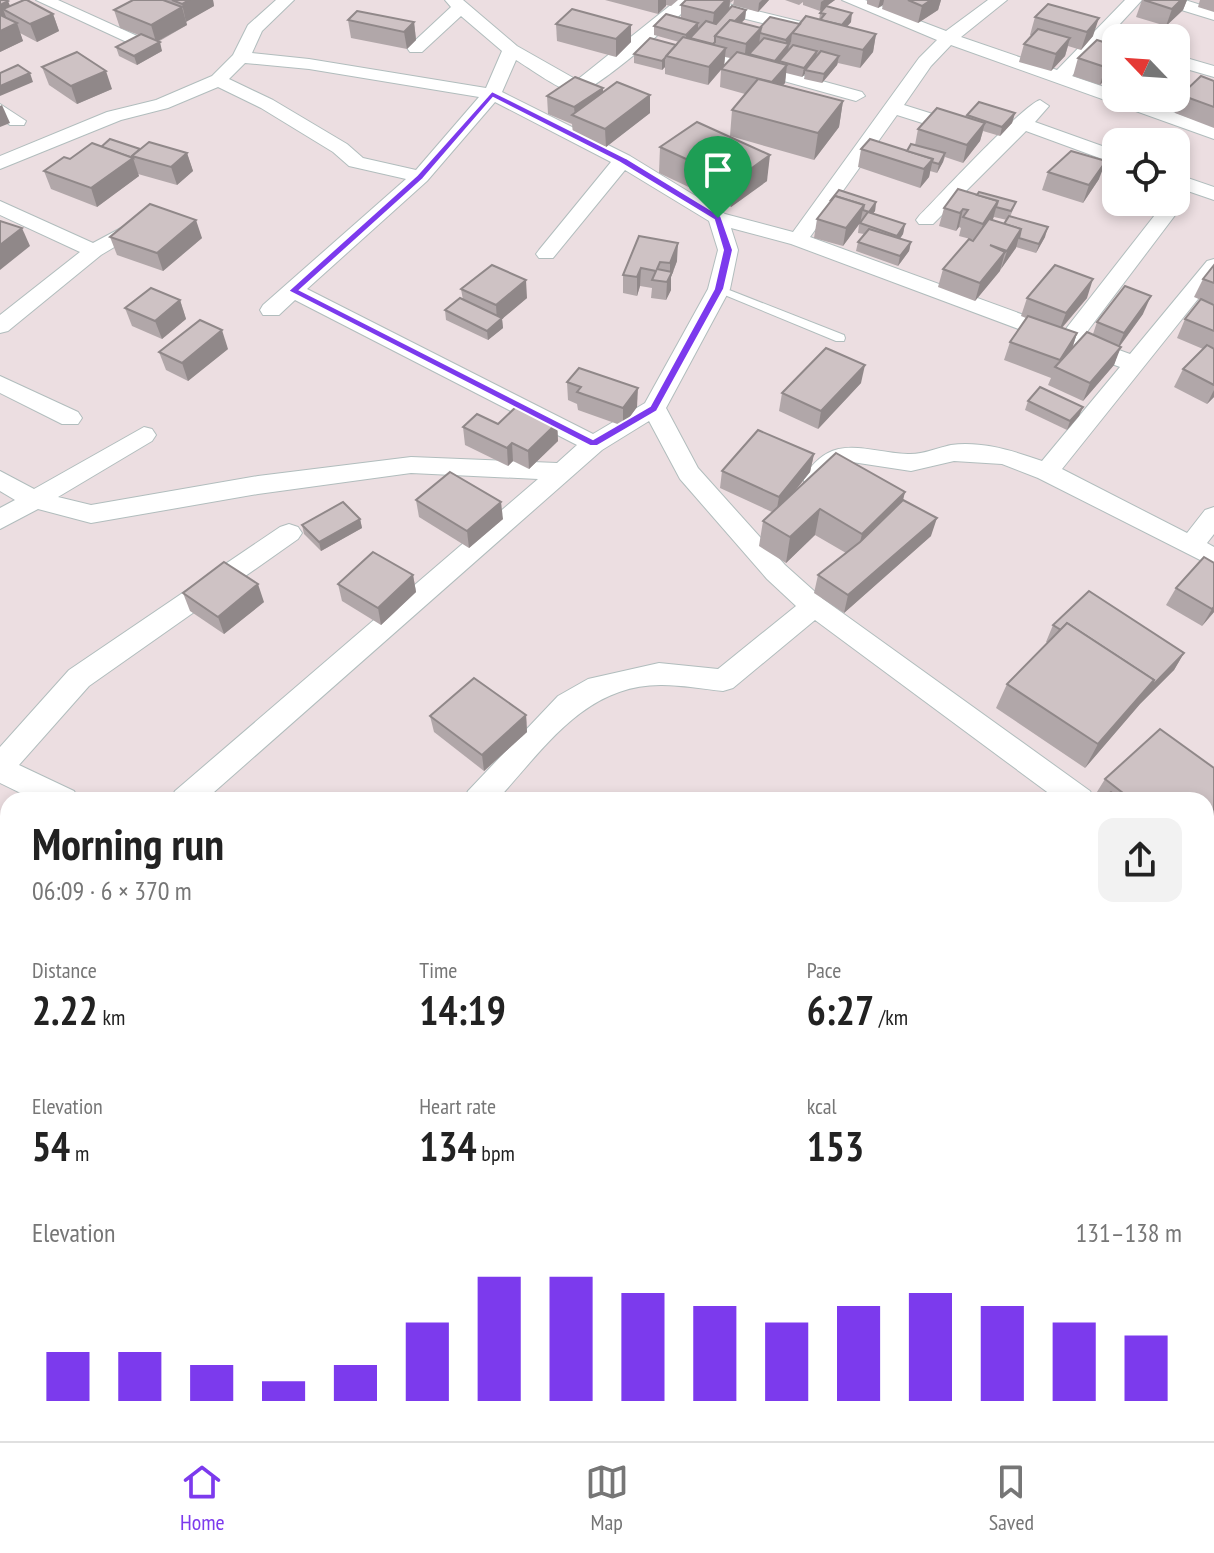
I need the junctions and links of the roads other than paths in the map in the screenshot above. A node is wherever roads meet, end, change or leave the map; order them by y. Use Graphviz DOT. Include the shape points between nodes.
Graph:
graph roads {
  1 [pos="286,0"];
  2 [pos="690,0"];
  3 [pos="850,0"];
  4 [pos="999,0"];
  5 [pos="1134,0"];
  6 [pos="1168,0"];
  7 [pos="55,2"];
  8 [pos="457,4"];
  9 [pos="1214,15"];
  10 [pos="1118,24"];
  11 [pos="815,31"];
  12 [pos="641,36"];
  13 [pos="948,38"];
  14 [pos="137,40"];
  15 [pos="1102,43"];
  16 [pos="416,48"];
  17 [pos="511,50"];
  18 [pos="241,57"];
  19 [pos="1190,64"];
  20 [pos="1214,72"];
  21 [pos="1061,77"];
  22 [pos="218,80"];
  23 [pos="1102,92"];
  24 [pos="492,94"];
  25 [pos="856,96"];
  26 [pos="1040,106"];
  27 [pos="892,107"];
  28 [pos="0,110"];
  29 [pos="1156,112"];
  30 [pos="17,121"];
  31 [pos="1021,123"];
  32 [pos="1214,133"];
  33 [pos="1002,142"];
  34 [pos="1102,153"];
  35 [pos="623,160"];
  36 [pos="0,163"];
  37 [pos="420,177"];
  38 [pos="1190,193"];
  39 [pos="1214,194"];
  40 [pos="0,207"];
  41 [pos="165,212"];
  42 [pos="1161,216"];
  43 [pos="718,218"];
  44 [pos="926,220"];
  45 [pos="798,240"];
  46 [pos="94,251"];
  47 [pos="546,254"];
  48 [pos="1214,265"];
  49 [pos="719,289"];
  50 [pos="293,291"];
  51 [pos="271,310"];
  52 [pos="0,326"];
  53 [pos="840,338"];
  54 [pos="1069,340"];
  55 [pos="1135,364"];
  56 [pos="0,384"];
  57 [pos="654,408"];
  58 [pos="70,418"];
  59 [pos="144,435"];
  60 [pos="594,444"];
  61 [pos="564,472"];
  62 [pos="1047,472"];
  63 [pos="0,480"];
  64 [pos="32,499"];
  65 [pos="797,500"];
  66 [pos="1214,516"];
  67 [pos="0,520"];
  68 [pos="289,533"];
  69 [pos="1202,552"];
  70 [pos="814,606"];
  71 [pos="1035,766"];
  72 [pos="0,768"];
  73 [pos="48,792"];
  74 [pos="194,792"];
  75 [pos="486,792"];
  76 [pos="1037,792"];
  77 [pos="1069,792"];
  1 -- 18 [label="street" via="254,29"];
  2 -- 11 [label="street"];
  2 -- 12 [label="street"];
  3 -- 13 [label="street"];
  4 -- 13 [label="street"];
  5 -- 10 [label="street"];
  6 -- 9 [label="street"];
  7 -- 14 [label="street"];
  8 -- 16 [label="street"];
  8 -- 17 [label="street"];
  12 -- 17 [label="street" via="611,67 577,88"];
  12 -- 25 [label="street"];
  13 -- 21 [label="street"];
  13 -- 27 [label="street"];
  15 -- 21 [label="street"];
  17 -- 24 [label="street"];
  18 -- 22 [label="street"];
  18 -- 24 [label="street"];
  19 -- 20 [label="street"];
  21 -- 23 [label="street"];
  22 -- 36 [label="street"];
  22 -- 37 [label="street" via="267,104 356,162"];
  24 -- 35 [label="street"];
  24 -- 37 [label="street"];
  26 -- 31 [label="street"];
  27 -- 33 [label="street"];
  27 -- 45 [label="street"];
  28 -- 30 [label="street"];
  29 -- 32 [label="street"];
  31 -- 33 [label="street"];
  31 -- 34 [label="street"];
  33 -- 44 [label="street"];
  35 -- 43 [label="street"];
  35 -- 47 [label="street"];
  37 -- 50 [label="street"];
  38 -- 39 [label="street"];
  40 -- 46 [label="street"];
  41 -- 46 [label="street"];
  42 -- 54 [label="street"];
  43 -- 45 [label="street"];
  43 -- 49 [label="street" via="728,250"];
  45 -- 54 [label="street"];
  46 -- 52 [label="street"];
  48 -- 55 [label="street"];
  49 -- 53 [label="lane"];
  49 -- 57 [label="street"];
  50 -- 51 [label="street"];
  50 -- 60 [label="street"];
  54 -- 55 [label="street"];
  55 -- 62 [label="street"];
  56 -- 58 [label="street"];
  57 -- 60 [label="street"];
  57 -- 70 [label="street" via="689,473 758,532 776,572"];
  59 -- 64 [label="street"];
  60 -- 61 [label="street"];
  61 -- 64 [label="street" via="411,465 91,514"];
  61 -- 74 [label="street"];
  62 -- 65 [label="street" via="1004,456 954,453 911,463 852,454 833,459"];
  62 -- 69 [label="street"];
  63 -- 64 [label="street"];
  64 -- 67 [label="street"];
  66 -- 69 [label="street"];
  68 -- 72 [label="street" via="79,678"];
  70 -- 71 [label="street"];
  70 -- 75 [label="street" via="723,680 659,674 598,687 568,704"];
  71 -- 76 [label="street"];
  71 -- 77 [label="street"];
  72 -- 73 [label="street"];
}
